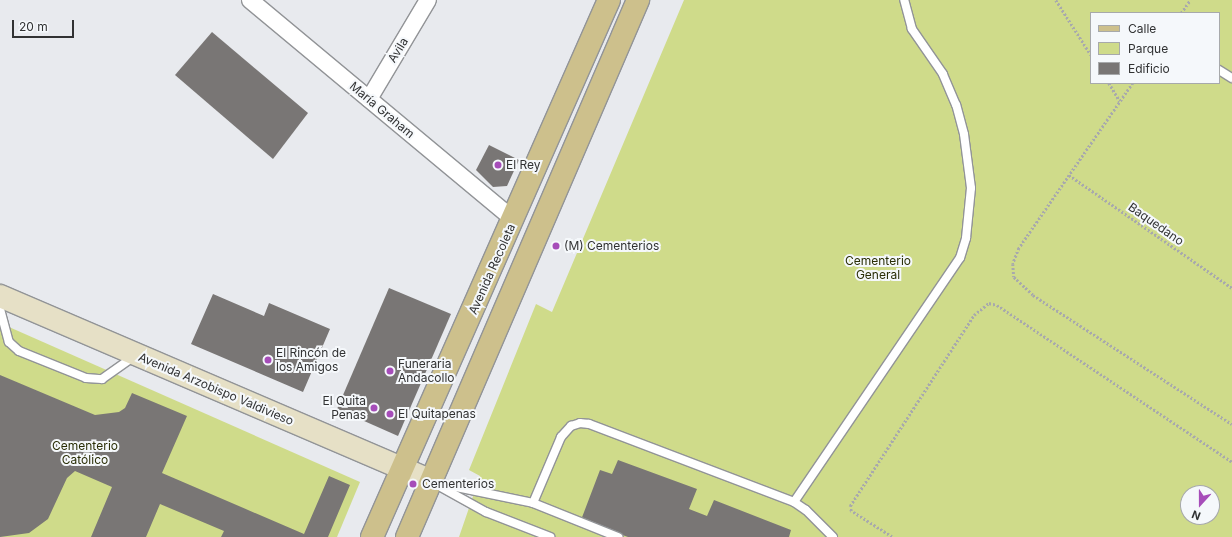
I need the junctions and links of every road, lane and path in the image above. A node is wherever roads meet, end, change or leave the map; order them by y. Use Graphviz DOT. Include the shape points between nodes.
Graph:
graph roads {
  1 [pos="250,0"];
  2 [pos="428,0"];
  3 [pos="609,0"];
  4 [pos="638,0"];
  5 [pos="904,0"];
  6 [pos="1056,0"];
  7 [pos="1190,0"];
  8 [pos="1182,12"];
  9 [pos="1090,53"];
  10 [pos="1220,71"];
  11 [pos="1232,78"];
  12 [pos="1110,84"];
  13 [pos="1132,84"];
  14 [pos="369,99"];
  15 [pos="1120,101"];
  16 [pos="1069,175"];
  17 [pos="514,220"];
  18 [pos="1232,288"];
  19 [pos="0,296"];
  20 [pos="0,309"];
  21 [pos="137,355"];
  22 [pos="1232,424"];
  23 [pos="1232,462"];
  24 [pos="402,468"];
  25 [pos="431,482"];
  26 [pos="794,502"];
  27 [pos="533,503"];
  28 [pos="372,537"];
  29 [pos="407,537"];
  30 [pos="550,537"];
  31 [pos="618,537"];
  32 [pos="833,537"];
  33 [pos="892,537"];
  1 -- 14 [label="street, María Graham"];
  2 -- 14 [label="street, Avila"];
  3 -- 17 [label="main road, Avenida Recoleta"];
  4 -- 25 [label="main road"];
  5 -- 26 [label="lane" via="912,29 943,74 956,105 964,134 971,188 966,238 960,258"];
  6 -- 9 [label="path"];
  7 -- 8 [label="path"];
  10 -- 11 [label="lane"];
  12 -- 15 [label="path"];
  13 -- 15 [label="path"];
  14 -- 17 [label="street, María Graham"];
  15 -- 16 [label="path"];
  16 -- 18 [label="path, Baquedano"];
  16 -- 22 [label="path" via="1015,257 1012,271 1017,282"];
  17 -- 24 [label="main road, Avenida Recoleta"];
  19 -- 21 [label="main road, Avenida Arzobispo Valdivieso"];
  20 -- 21 [label="lane" via="9,342 19,351 86,378 102,379"];
  21 -- 24 [label="main road, Avenida Arzobispo Valdivieso"];
  23 -- 33 [label="path" via="997,305 989,303 974,315 850,506 851,511"];
  24 -- 25 [label="main road, Avenida Arzobispo Valdivieso"];
  24 -- 28 [label="main road, Avenida Recoleta"];
  25 -- 27 [label="lane"];
  25 -- 29 [label="main road"];
  25 -- 30 [label="lane" via="486,512"];
  26 -- 27 [label="lane" via="589,424 580,423 571,426 561,437"];
  26 -- 32 [label="lane" via="806,510"];
  27 -- 31 [label="lane"];
}
